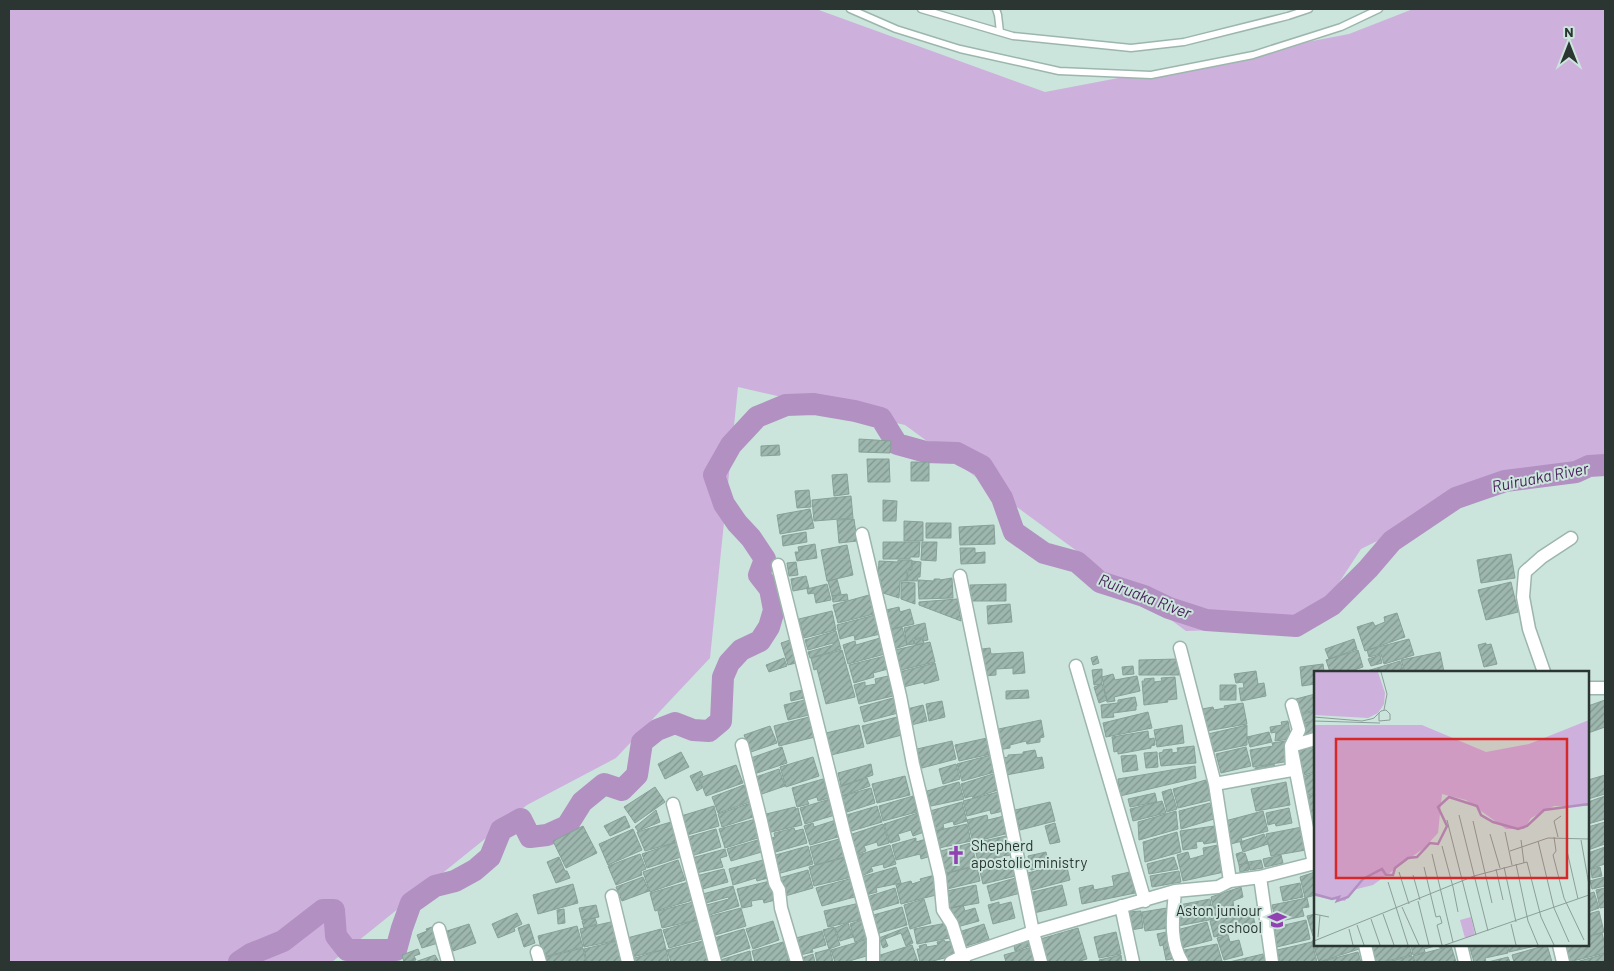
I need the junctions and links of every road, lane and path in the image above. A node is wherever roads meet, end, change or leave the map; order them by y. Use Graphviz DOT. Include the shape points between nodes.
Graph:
graph roads {
  1 [pos="850,9"];
  2 [pos="921,9"];
  3 [pos="996,9"];
  4 [pos="1309,9"];
  5 [pos="1378,9"];
  6 [pos="1000,32"];
  7 [pos="862,534"];
  8 [pos="1571,538"];
  9 [pos="778,565"];
  10 [pos="960,576"];
  11 [pos="1180,648"];
  12 [pos="1076,666"];
  13 [pos="1544,671"];
  14 [pos="1589,688"];
  15 [pos="1605,688"];
  16 [pos="1292,705"];
  17 [pos="1314,740"];
  18 [pos="742,745"];
  19 [pos="1291,746"];
  20 [pos="1215,784"];
  21 [pos="673,804"];
  22 [pos="1314,858"];
  23 [pos="1314,863"];
  24 [pos="1260,877"];
  25 [pos="1230,881"];
  26 [pos="1174,891"];
  27 [pos="612,896"];
  28 [pos="1145,901"];
  29 [pos="1121,906"];
  30 [pos="439,929"];
  31 [pos="1033,932"];
  32 [pos="1365,946"];
  33 [pos="1462,946"];
  34 [pos="1559,946"];
  35 [pos="963,959"];
  36 [pos="448,962"];
  37 [pos="628,962"];
  38 [pos="715,962"];
  39 [pos="796,962"];
  40 [pos="873,962"];
  41 [pos="951,962"];
  42 [pos="1041,962"];
  43 [pos="1133,962"];
  44 [pos="1182,962"];
  45 [pos="1272,962"];
  46 [pos="1369,962"];
  47 [pos="1465,962"];
  48 [pos="1563,962"];
  1 -- 5 [label="lane" via="896,29 960,49 1059,71 1151,75 1253,55 1341,27"];
  2 -- 6 [label="lane"];
  3 -- 6 [label="lane"];
  4 -- 6 [label="lane" via="1184,42 1131,48"];
  7 -- 35 [label="street" via="940,877 943,910 952,924"];
  8 -- 13 [label="street" via="1542,556 1525,572 1523,597"];
  9 -- 40 [label="street" via="873,938"];
  10 -- 31 [label="street"];
  11 -- 20 [label="street"];
  12 -- 28 [label="street"];
  14 -- 15 [label="street"];
  16 -- 19 [label="street" via="1299,730"];
  17 -- 19 [label="street"];
  18 -- 39 [label="street"];
  19 -- 20 [label="street" via="1292,770"];
  19 -- 22 [label="street"];
  20 -- 25 [label="street"];
  21 -- 38 [label="street"];
  23 -- 24 [label="street"];
  24 -- 25 [label="street"];
  24 -- 45 [label="street"];
  25 -- 26 [label="street" via="1218,887"];
  26 -- 28 [label="street"];
  26 -- 44 [label="street" via="1172,928"];
  27 -- 37 [label="street"];
  28 -- 29 [label="street"];
  29 -- 31 [label="street"];
  29 -- 43 [label="street"];
  30 -- 36 [label="street"];
  31 -- 35 [label="street"];
  31 -- 42 [label="street"];
  32 -- 46 [label="street"];
  33 -- 47 [label="street"];
  34 -- 48 [label="street"];
  35 -- 41 [label="street"];
}
